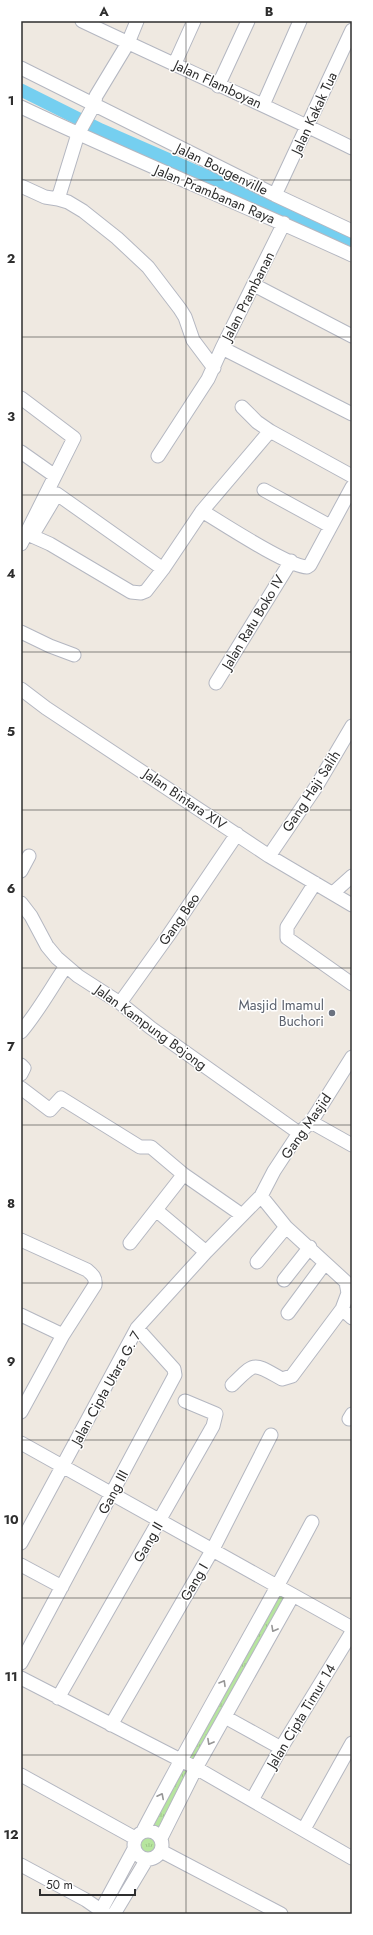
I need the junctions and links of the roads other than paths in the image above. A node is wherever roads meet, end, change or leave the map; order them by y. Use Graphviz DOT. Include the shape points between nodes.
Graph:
graph roads {
  1 [pos="82,21"];
  2 [pos="137,21"];
  3 [pos="194,21"];
  4 [pos="248,21"];
  5 [pos="300,21"];
  6 [pos="352,30"];
  7 [pos="128,43"];
  8 [pos="175,63"];
  9 [pos="21,68"];
  10 [pos="218,86"];
  11 [pos="94,105"];
  12 [pos="262,105"];
  13 [pos="21,107"];
  14 [pos="308,126"];
  15 [pos="78,134"];
  16 [pos="352,148"];
  17 [pos="21,186"];
  18 [pos="275,195"];
  19 [pos="58,199"];
  20 [pos="284,223"];
  21 [pos="352,230"];
  22 [pos="352,255"];
  23 [pos="254,285"];
  24 [pos="352,336"];
  25 [pos="222,348"];
  26 [pos="214,368"];
  27 [pos="21,398"];
  28 [pos="242,407"];
  29 [pos="352,414"];
  30 [pos="270,430"];
  31 [pos="21,452"];
  32 [pos="158,456"];
  33 [pos="55,476"];
  34 [pos="352,476"];
  35 [pos="264,490"];
  36 [pos="350,495"];
  37 [pos="202,511"];
  38 [pos="330,526"];
  39 [pos="21,544"];
  40 [pos="291,561"];
  41 [pos="163,569"];
  42 [pos="21,632"];
  43 [pos="74,655"];
  44 [pos="216,683"];
  45 [pos="21,689"];
  46 [pos="352,726"];
  47 [pos="237,834"];
  48 [pos="29,856"];
  49 [pos="269,856"];
  50 [pos="21,871"];
  51 [pos="352,876"];
  52 [pos="315,883"];
  53 [pos="333,893"];
  54 [pos="21,903"];
  55 [pos="352,905"];
  56 [pos="66,966"];
  57 [pos="352,984"];
  58 [pos="120,1003"];
  59 [pos="21,1032"];
  60 [pos="352,1057"];
  61 [pos="21,1065"];
  62 [pos="21,1074"];
  63 [pos="21,1088"];
  64 [pos="311,1122"];
  65 [pos="299,1133"];
  66 [pos="352,1145"];
  67 [pos="180,1179"];
  68 [pos="261,1196"];
  69 [pos="156,1210"];
  70 [pos="242,1215"];
  71 [pos="286,1227"];
  72 [pos="21,1240"];
  73 [pos="130,1243"];
  74 [pos="310,1247"];
  75 [pos="206,1252"];
  76 [pos="257,1262"];
  77 [pos="325,1263"];
  78 [pos="284,1280"];
  79 [pos="342,1309"];
  80 [pos="288,1313"];
  81 [pos="21,1315"];
  82 [pos="352,1318"];
  83 [pos="137,1328"];
  84 [pos="63,1335"];
  85 [pos="232,1385"];
  86 [pos="185,1401"];
  87 [pos="21,1412"];
  88 [pos="271,1435"];
  89 [pos="21,1443"];
  90 [pos="62,1467"];
  91 [pos="112,1494"];
  92 [pos="161,1520"];
  93 [pos="312,1522"];
  94 [pos="21,1543"];
  95 [pos="213,1549"];
  96 [pos="21,1565"];
  97 [pos="278,1586"];
  98 [pos="62,1587"];
  99 [pos="293,1595"];
  100 [pos="352,1628"];
  101 [pos="352,1632"];
  102 [pos="21,1663"];
  103 [pos="21,1678"];
  104 [pos="58,1698"];
  105 [pos="224,1717"];
  106 [pos="111,1725"];
  107 [pos="352,1743"];
  108 [pos="281,1748"];
  109 [pos="180,1760"];
  110 [pos="196,1768"];
  111 [pos="21,1775"];
  112 [pos="252,1800"];
  113 [pos="304,1829"];
  114 [pos="161,1838"];
  115 [pos="138,1839"];
  116 [pos="161,1851"];
  117 [pos="352,1858"];
  118 [pos="147,1859"];
  119 [pos="21,1865"];
  120 [pos="102,1913"];
  121 [pos="114,1914"];
  122 [pos="281,1914"];
  1 -- 7 [label="street, Jalan Flamboyan"];
  2 -- 7 [label="street"];
  3 -- 8 [label="street"];
  4 -- 10 [label="street"];
  5 -- 12 [label="street"];
  6 -- 14 [label="street, Jalan Kakak Tua"];
  7 -- 8 [label="street, Jalan Flamboyan"];
  7 -- 11 [label="street" via="96,96"];
  8 -- 10 [label="street, Jalan Flamboyan"];
  9 -- 11 [label="street, Jalan Bougenville"];
  10 -- 12 [label="street, Jalan Flamboyan"];
  11 -- 15 [label="street"];
  11 -- 18 [label="street, Jalan Bougenville"];
  12 -- 14 [label="street, Jalan Flamboyan"];
  13 -- 15 [label="street, Jalan Prambanan Raya"];
  14 -- 16 [label="street, Jalan Flamboyan"];
  14 -- 18 [label="street, Jalan Kakak Tua"];
  15 -- 19 [label="street"];
  15 -- 20 [label="street, Jalan Prambanan Raya"];
  17 -- 19 [label="street" via="45,197"];
  18 -- 21 [label="street, Jalan Bougenville"];
  19 -- 26 [label="street" via="83,211 148,267 180,309 193,340"];
  20 -- 22 [label="street, Jalan Prambanan Raya"];
  20 -- 23 [label="street, Jalan Prambanan"];
  23 -- 24 [label="street"];
  23 -- 25 [label="street, Jalan Prambanan"];
  25 -- 26 [label="street, Jalan Prambanan"];
  25 -- 29 [label="street"];
  26 -- 32 [label="street, Jalan Prambanan"];
  27 -- 33 [label="street" via="74,437"];
  28 -- 30 [label="street" via="257,422"];
  30 -- 34 [label="street"];
  30 -- 37 [label="street"];
  31 -- 33 [label="street"];
  33 -- 39 [label="street"];
  35 -- 38 [label="street"];
  36 -- 38 [label="street, Jalan Ratu Boko IV"];
  37 -- 40 [label="street, Jalan Ratu Boko IV"];
  37 -- 41 [label="street"];
  38 -- 40 [label="street, Jalan Ratu Boko IV" via="310,565 303,566"];
  40 -- 44 [label="street, Jalan Ratu Boko IV"];
  41 -- 41 [label="street" via="146,591 134,593 32,536 57,494"];
  42 -- 43 [label="street"];
  45 -- 47 [label="street, Jalan Bintara XIV"];
  46 -- 49 [label="street, Gang Haji Salih" via="316,787"];
  47 -- 49 [label="street, Jalan Bintara XIV"];
  47 -- 58 [label="street, Gang Beo"];
  48 -- 50 [label="street"];
  49 -- 52 [label="street, Jalan Bintara XIV"];
  51 -- 53 [label="street"];
  52 -- 53 [label="street, Jalan Bintara XIV"];
  52 -- 57 [label="street" via="287,927 287,938"];
  53 -- 55 [label="street, Jalan Bintara XIV"];
  54 -- 56 [label="street, Jalan Kampung Bojong" via="47,946"];
  56 -- 58 [label="street, Jalan Kampung Bojong"];
  56 -- 59 [label="street" via="34,1018"];
  58 -- 65 [label="street, Jalan Kampung Bojong" via="151,1028"];
  60 -- 64 [label="street, Gang Masjid"];
  61 -- 62 [label="street" via="24,1068"];
  63 -- 70 [label="street" via="50,1110 61,1098 140,1147 151,1147 183,1174"];
  64 -- 65 [label="street, Gang Masjid"];
  64 -- 66 [label="street"];
  65 -- 68 [label="street, Gang Masjid"];
  67 -- 69 [label="street"];
  68 -- 70 [label="street, Jalan Cipta Utara G. 7"];
  68 -- 71 [label="street"];
  69 -- 73 [label="street"];
  69 -- 75 [label="street"];
  70 -- 75 [label="street, Jalan Cipta Utara G. 7"];
  71 -- 74 [label="street"];
  71 -- 76 [label="street"];
  72 -- 84 [label="street" via="87,1270 94,1276 95,1285"];
  74 -- 77 [label="street"];
  74 -- 78 [label="street"];
  75 -- 83 [label="street, Jalan Cipta Utara G. 7"];
  77 -- 79 [label="street" via="346,1282 348,1293"];
  77 -- 80 [label="street"];
  79 -- 82 [label="street"];
  79 -- 85 [label="street" via="292,1376 282,1378 258,1365 250,1367"];
  81 -- 84 [label="street"];
  83 -- 90 [label="street, Jalan Cipta Utara G. 7"];
  83 -- 91 [label="street, Gang III" via="174,1369 175,1376"];
  84 -- 87 [label="street"];
  86 -- 92 [label="street, Gang II" via="213,1412 216,1416 213,1426"];
  88 -- 95 [label="street, Gang I"];
  89 -- 90 [label="street"];
  90 -- 91 [label="street"];
  90 -- 94 [label="street, Jalan Cipta Utara G. 7"];
  91 -- 92 [label="street"];
  91 -- 98 [label="street, Gang III"];
  92 -- 95 [label="street"];
  92 -- 104 [label="street, Gang II"];
  93 -- 97 [label="street"];
  95 -- 97 [label="street"];
  95 -- 106 [label="street, Gang I"];
  96 -- 98 [label="street"];
  97 -- 99 [label="street"];
  109 -- 97 [label="street, one-way"];
  98 -- 102 [label="street, Gang III"];
  99 -- 100 [label="street"];
  99 -- 105 [label="street, one-way"];
  101 -- 108 [label="street, Jalan Cipta Timur 14"];
  103 -- 104 [label="street"];
  104 -- 106 [label="street"];
  105 -- 108 [label="street"];
  105 -- 110 [label="street, one-way"];
  106 -- 109 [label="street"];
  107 -- 113 [label="street"];
  108 -- 112 [label="street, Jalan Cipta Timur 14"];
  109 -- 110 [label="street"];
  115 -- 109 [label="street, one-way"];
  110 -- 112 [label="street"];
  110 -- 114 [label="street"];
  111 -- 115 [label="street"];
  112 -- 113 [label="street"];
  113 -- 117 [label="street"];
  114 -- 115 [label="street" via="152,1831"];
  114 -- 116 [label="street"];
  115 -- 118 [label="street" via="139,1857"];
  115 -- 120 [label="street"];
  116 -- 118 [label="street" via="153,1859"];
  116 -- 122 [label="street"];
  118 -- 121 [label="street"];
  119 -- 120 [label="street" via="86,1900"];
}
